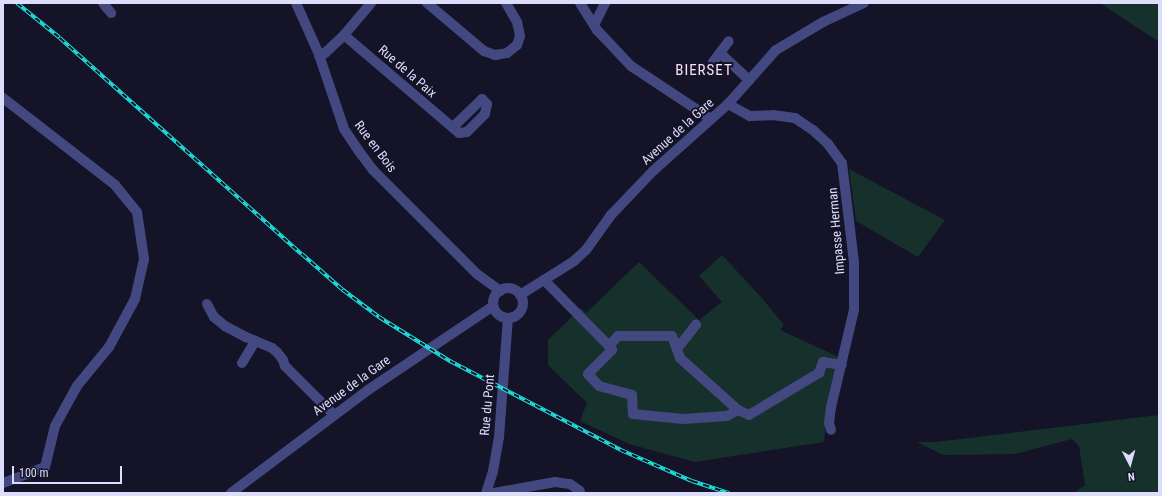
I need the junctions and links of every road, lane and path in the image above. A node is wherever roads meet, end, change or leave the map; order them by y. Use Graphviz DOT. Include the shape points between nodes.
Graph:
graph roads {
  1 [pos="103,3"];
  2 [pos="296,3"];
  3 [pos="371,3"];
  4 [pos="427,3"];
  5 [pos="506,3"];
  6 [pos="580,3"];
  7 [pos="605,3"];
  8 [pos="864,3"];
  9 [pos="111,13"];
  10 [pos="594,25"];
  11 [pos="344,35"];
  12 [pos="729,41"];
  13 [pos="720,53"];
  14 [pos="319,56"];
  15 [pos="713,62"];
  16 [pos="749,80"];
  17 [pos="3,98"];
  18 [pos="728,104"];
  19 [pos="710,119"];
  20 [pos="453,127"];
  21 [pos="544,280"];
  22 [pos="500,291"];
  23 [pos="520,295"];
  24 [pos="207,304"];
  25 [pos="493,306"];
  26 [pos="508,318"];
  27 [pos="696,325"];
  28 [pos="255,341"];
  29 [pos="609,346"];
  30 [pos="677,350"];
  31 [pos="242,363"];
  32 [pos="842,365"];
  33 [pos="738,410"];
  34 [pos="334,415"];
  35 [pos="831,430"];
  36 [pos="3,483"];
  37 [pos="580,491"];
  38 [pos="230,493"];
  39 [pos="486,493"];
  40 [pos="494,493"];
  1 -- 9 [label="street"];
  2 -- 14 [label="street, Rue en Bois"];
  3 -- 11 [label="street"];
  4 -- 5 [label="street" via="484,51 495,54 507,52 517,45 520,36 517,22"];
  6 -- 10 [label="street"];
  7 -- 10 [label="street"];
  8 -- 16 [label="street, Avenue de la Gare" via="823,22 785,44 770,56"];
  10 -- 19 [label="street" via="631,66"];
  11 -- 14 [label="street"];
  11 -- 20 [label="street, Rue de la Paix"];
  12 -- 13 [label="street"];
  13 -- 15 [label="street"];
  13 -- 16 [label="street"];
  14 -- 22 [label="street, Rue en Bois" via="344,129 373,170 477,274"];
  16 -- 18 [label="street, Avenue de la Gare"];
  17 -- 36 [label="street" via="114,185 138,212 144,260 135,299 113,340 77,386 55,426 45,467"];
  18 -- 19 [label="street, Avenue de la Gare"];
  18 -- 32 [label="street, Impasse Herman" via="750,116 794,118 813,130 828,144 842,163 854,255 854,310"];
  19 -- 21 [label="street, Avenue de la Gare" via="611,215 586,250"];
  21 -- 23 [label="street, Avenue de la Gare"];
  21 -- 29 [label="street"];
  22 -- 23 [label="street" via="506,288 513,289"];
  22 -- 25 [label="street" via="494,297"];
  23 -- 26 [label="street" via="521,310 514,317"];
  24 -- 28 [label="street" via="214,317 225,326"];
  25 -- 26 [label="street" via="500,316"];
  25 -- 34 [label="street, Avenue de la Gare"];
  26 -- 39 [label="street, Rue du Pont" via="499,437"];
  27 -- 30 [label="street"];
  28 -- 31 [label="street"];
  28 -- 34 [label="street" via="277,352 285,366"];
  29 -- 30 [label="street" via="618,336 672,336"];
  29 -- 33 [label="street" via="612,350 588,374 599,386 632,395 633,414 683,419 727,416"];
  30 -- 33 [label="street" via="680,358"];
  32 -- 33 [label="street" via="823,362 818,373 749,415"];
  32 -- 35 [label="street, Impasse Herman" via="831,407"];
  34 -- 38 [label="street, Avenue de la Gare"];
  37 -- 40 [label="street" via="570,484 555,482"];
}
